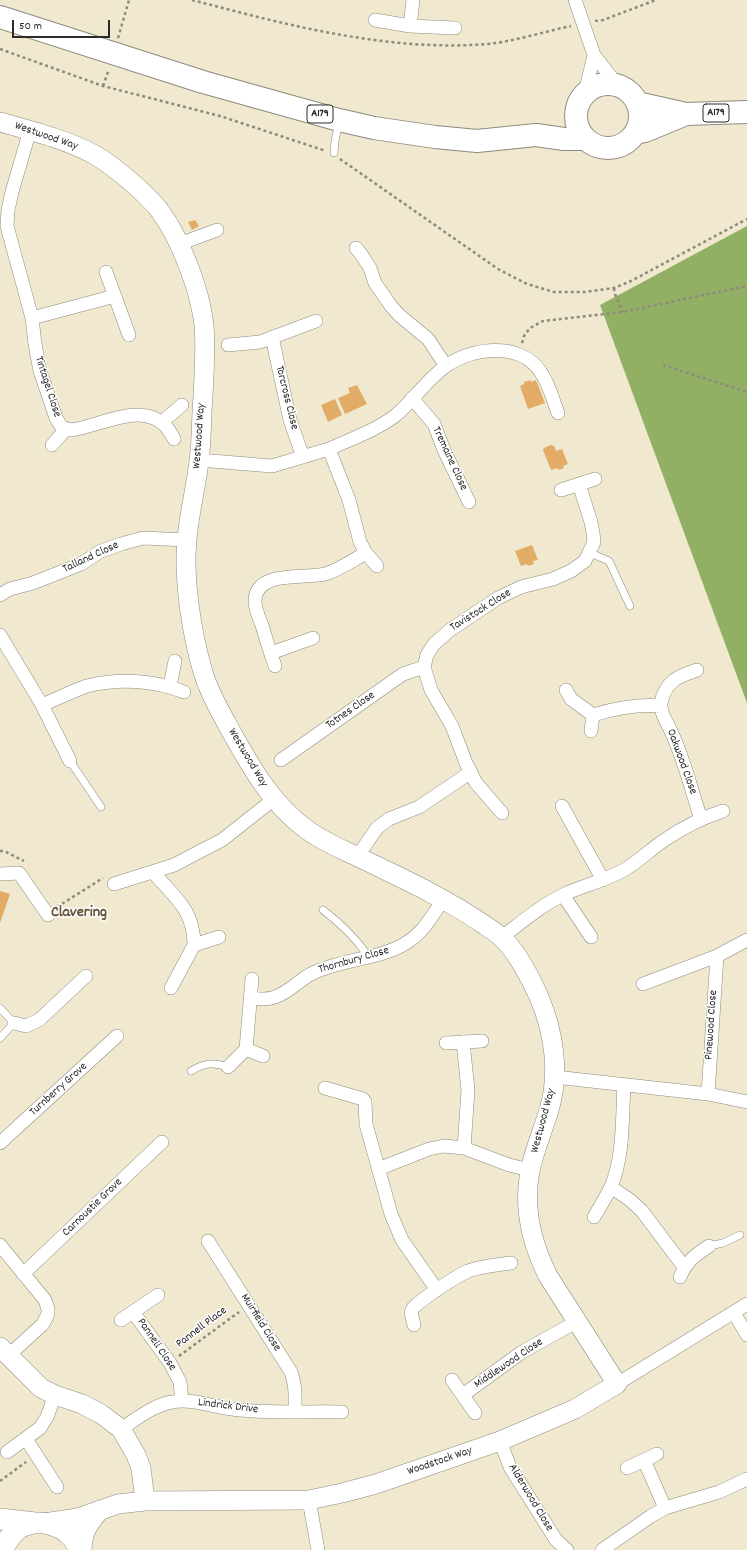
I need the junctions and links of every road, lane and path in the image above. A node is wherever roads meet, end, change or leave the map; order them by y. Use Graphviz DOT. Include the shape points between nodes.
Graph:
graph roads {
  1 [pos="129,0"];
  2 [pos="412,0"];
  3 [pos="575,0"];
  4 [pos="656,0"];
  5 [pos="0,17"];
  6 [pos="376,20"];
  7 [pos="592,22"];
  8 [pos="410,26"];
  9 [pos="455,28"];
  10 [pos="118,41"];
  11 [pos="0,49"];
  12 [pos="594,55"];
  13 [pos="109,69"];
  14 [pos="103,86"];
  15 [pos="618,86"];
  16 [pos="581,102"];
  17 [pos="637,102"];
  18 [pos="747,112"];
  19 [pos="686,114"];
  20 [pos="339,120"];
  21 [pos="0,122"];
  22 [pos="30,130"];
  23 [pos="635,133"];
  24 [pos="536,135"];
  25 [pos="585,139"];
  26 [pos="334,153"];
  27 [pos="747,219"];
  28 [pos="217,230"];
  29 [pos="179,244"];
  30 [pos="356,248"];
  31 [pos="106,272"];
  32 [pos="747,286"];
  33 [pos="614,288"];
  34 [pos="114,296"];
  35 [pos="623,312"];
  36 [pos="32,318"];
  37 [pos="316,322"];
  38 [pos="129,335"];
  39 [pos="272,337"];
  40 [pos="228,345"];
  41 [pos="519,354"];
  42 [pos="663,365"];
  43 [pos="446,366"];
  44 [pos="747,392"];
  45 [pos="412,398"];
  46 [pos="182,405"];
  47 [pos="558,413"];
  48 [pos="162,422"];
  49 [pos="66,429"];
  50 [pos="174,439"];
  51 [pos="52,445"];
  52 [pos="328,449"];
  53 [pos="303,457"];
  54 [pos="200,460"];
  55 [pos="595,479"];
  56 [pos="579,484"];
  57 [pos="561,490"];
  58 [pos="469,502"];
  59 [pos="187,540"];
  60 [pos="366,553"];
  61 [pos="590,553"];
  62 [pos="377,566"];
  63 [pos="0,595"];
  64 [pos="630,606"];
  65 [pos="0,635"];
  66 [pos="313,638"];
  67 [pos="271,653"];
  68 [pos="175,661"];
  69 [pos="275,666"];
  70 [pos="424,667"];
  71 [pos="697,670"];
  72 [pos="170,686"];
  73 [pos="566,690"];
  74 [pos="184,692"];
  75 [pos="42,705"];
  76 [pos="661,706"];
  77 [pos="593,715"];
  78 [pos="591,732"];
  79 [pos="281,760"];
  80 [pos="70,761"];
  81 [pos="470,772"];
  82 [pos="274,799"];
  83 [pos="562,806"];
  84 [pos="101,807"];
  85 [pos="723,811"];
  86 [pos="502,814"];
  87 [pos="701,819"];
  88 [pos="0,851"];
  89 [pos="357,856"];
  90 [pos="28,866"];
  91 [pos="153,872"];
  92 [pos="0,874"];
  93 [pos="603,880"];
  94 [pos="108,881"];
  95 [pos="563,896"];
  96 [pos="443,900"];
  97 [pos="323,910"];
  98 [pos="50,912"];
  99 [pos="219,937"];
  100 [pos="502,937"];
  101 [pos="591,937"];
  102 [pos="747,940"];
  103 [pos="194,944"];
  104 [pos="368,956"];
  105 [pos="717,956"];
  106 [pos="86,976"];
  107 [pos="252,979"];
  108 [pos="643,984"];
  109 [pos="171,988"];
  110 [pos="251,998"];
  111 [pos="0,1008"];
  112 [pos="14,1023"];
  113 [pos="117,1036"];
  114 [pos="0,1038"];
  115 [pos="482,1041"];
  116 [pos="463,1042"];
  117 [pos="446,1043"];
  118 [pos="246,1049"];
  119 [pos="263,1056"];
  120 [pos="228,1067"];
  121 [pos="191,1071"];
  122 [pos="555,1077"];
  123 [pos="624,1085"];
  124 [pos="325,1088"];
  125 [pos="708,1094"];
  126 [pos="747,1102"];
  127 [pos="162,1142"];
  128 [pos="0,1143"];
  129 [pos="464,1148"];
  130 [pos="378,1170"];
  131 [pos="530,1170"];
  132 [pos="611,1187"];
  133 [pos="594,1217"];
  134 [pos="740,1235"];
  135 [pos="208,1241"];
  136 [pos="0,1245"];
  137 [pos="709,1246"];
  138 [pos="511,1263"];
  139 [pos="24,1274"];
  140 [pos="437,1290"];
  141 [pos="158,1295"];
  142 [pos="747,1304"];
  143 [pos="240,1311"];
  144 [pos="133,1312"];
  145 [pos="734,1313"];
  146 [pos="122,1320"];
  147 [pos="576,1322"];
  148 [pos="414,1325"];
  149 [pos="747,1335"];
  150 [pos="4,1351"];
  151 [pos="174,1360"];
  152 [pos="452,1380"];
  153 [pos="617,1384"];
  154 [pos="55,1395"];
  155 [pos="463,1395"];
  156 [pos="182,1401"];
  157 [pos="295,1411"];
  158 [pos="342,1412"];
  159 [pos="475,1413"];
  160 [pos="121,1429"];
  161 [pos="26,1439"];
  162 [pos="500,1441"];
  163 [pos="7,1452"];
  164 [pos="657,1454"];
  165 [pos="37,1455"];
  166 [pos="644,1460"];
  167 [pos="627,1468"];
  168 [pos="747,1479"];
  169 [pos="0,1482"];
  170 [pos="57,1487"];
  171 [pos="309,1500"];
  172 [pos="145,1501"];
  173 [pos="666,1508"];
  174 [pos="100,1510"];
  175 [pos="0,1519"];
  176 [pos="41,1523"];
  177 [pos="2,1550"];
  178 [pos="79,1550"];
  179 [pos="82,1550"];
  180 [pos="318,1550"];
  181 [pos="567,1550"];
  182 [pos="602,1550"];
  1 -- 10 [label="path"];
  2 -- 8 [label="street"];
  3 -- 12 [label="street"];
  4 -- 7 [label="path"];
  5 -- 20 [label="highway, A179" via="203,82"];
  6 -- 8 [label="street"];
  8 -- 9 [label="street"];
  11 -- 14 [label="path"];
  12 -- 15 [label="street"];
  12 -- 16 [label="street"];
  13 -- 14 [label="path"];
  14 -- 26 [label="path" via="220,116"];
  15 -- 16 [label="highway" via="604,84 594,87"];
  15 -- 17 [label="highway" via="631,94"];
  16 -- 24 [label="highway"];
  16 -- 25 [label="highway" via="576,121"];
  17 -- 19 [label="highway"];
  17 -- 23 [label="highway" via="640,121"];
  18 -- 19 [label="highway, A179"];
  19 -- 23 [label="highway"];
  20 -- 24 [label="highway, A179" via="374,128 477,141"];
  20 -- 26 [label="lane"];
  21 -- 22 [label="street, Westwood Way"];
  22 -- 29 [label="street, Westwood Way" via="66,142 98,157 133,183 160,210"];
  22 -- 36 [label="street, Tintagel Close" via="12,192 7,226"];
  23 -- 25 [label="highway" via="629,141 612,148 597,146"];
  24 -- 25 [label="highway"];
  26 -- 33 [label="path" via="498,269 527,284 554,292 585,292"];
  27 -- 33 [label="path"];
  28 -- 29 [label="street"];
  29 -- 54 [label="street, Westwood Way" via="197,293 204,324"];
  30 -- 43 [label="street" via="391,306 428,339"];
  31 -- 34 [label="street"];
  32 -- 35 [label="path"];
  33 -- 35 [label="path"];
  34 -- 36 [label="street"];
  34 -- 38 [label="street"];
  35 -- 41 [label="path" via="543,321 530,328 524,336"];
  36 -- 49 [label="street, Tintagel Close" via="40,371 56,418"];
  37 -- 39 [label="street"];
  39 -- 40 [label="street" via="260,342"];
  39 -- 53 [label="street, Torcross Close" via="290,420"];
  41 -- 43 [label="street" via="485,351 465,356"];
  41 -- 47 [label="street" via="540,371"];
  42 -- 44 [label="path"];
  43 -- 45 [label="street"];
  45 -- 52 [label="street" via="384,424"];
  45 -- 58 [label="street, Tremaine Close" via="434,424"];
  46 -- 48 [label="street"];
  48 -- 49 [label="street, Tintagel Close" via="156,418 131,415 72,430"];
  48 -- 50 [label="street"];
  49 -- 51 [label="street, Tintagel Close"];
  52 -- 53 [label="street"];
  52 -- 60 [label="street" via="349,500 360,542"];
  53 -- 54 [label="street" via="272,466"];
  54 -- 59 [label="street, Westwood Way"];
  55 -- 56 [label="street"];
  56 -- 57 [label="street"];
  56 -- 61 [label="street" via="591,522 594,542"];
  59 -- 63 [label="street, Talland Close" via="143,538 121,544 101,551 81,564 10,589"];
  59 -- 82 [label="street, Westwood Way" via="186,577 204,677 219,710 256,776"];
  60 -- 62 [label="street"];
  60 -- 67 [label="street" via="325,574 281,578 262,585 256,592 255,602"];
  61 -- 64 [label="lane" via="609,561"];
  61 -- 70 [label="street, Tavistock Close" via="585,561 570,571 553,579 521,587 498,598 450,630 434,644 427,655"];
  65 -- 75 [label="street"];
  66 -- 67 [label="street"];
  67 -- 69 [label="street"];
  68 -- 72 [label="street"];
  70 -- 79 [label="street, Totnes Close" via="403,674"];
  70 -- 81 [label="street" via="431,690 452,726"];
  71 -- 76 [label="street" via="678,677 667,687"];
  72 -- 74 [label="street"];
  72 -- 75 [label="street" via="132,681 112,682 87,686"];
  73 -- 77 [label="street" via="571,699"];
  75 -- 80 [label="street"];
  76 -- 77 [label="street" via="630,706"];
  76 -- 87 [label="street, Oakwood Close" via="680,752"];
  77 -- 78 [label="street"];
  80 -- 84 [label="lane"];
  81 -- 86 [label="street"];
  81 -- 89 [label="street" via="419,806 389,819 377,828"];
  82 -- 89 [label="street, Westwood Way" via="289,816 307,830"];
  82 -- 91 [label="street" via="222,840 174,865"];
  83 -- 93 [label="street"];
  85 -- 87 [label="street"];
  87 -- 93 [label="street" via="663,841 625,870"];
  88 -- 90 [label="path" via="4,850 24,860"];
  89 -- 96 [label="street, Westwood Way"];
  91 -- 94 [label="street"];
  91 -- 103 [label="street" via="182,903 194,931"];
  92 -- 98 [label="street" via="19,873"];
  93 -- 95 [label="street"];
  94 -- 98 [label="path"];
  95 -- 100 [label="street" via="539,909"];
  95 -- 101 [label="street"];
  96 -- 100 [label="street, Westwood Way"];
  96 -- 104 [label="street, Thornbury Close" via="414,938 392,950"];
  97 -- 104 [label="lane" via="339,922"];
  99 -- 103 [label="street"];
  100 -- 122 [label="street, Westwood Way" via="530,977 540,999 554,1053"];
  102 -- 105 [label="street"];
  103 -- 109 [label="street"];
  104 -- 110 [label="street, Thornbury Close" via="311,974 275,998"];
  105 -- 108 [label="street"];
  105 -- 125 [label="street, Pinewood Close"];
  106 -- 112 [label="street" via="39,1020 26,1026"];
  107 -- 110 [label="street"];
  110 -- 118 [label="street"];
  111 -- 112 [label="lane"];
  112 -- 114 [label="lane"];
  113 -- 128 [label="street, Turnberry Grove"];
  115 -- 116 [label="street"];
  116 -- 117 [label="street"];
  116 -- 129 [label="street" via="468,1090"];
  118 -- 119 [label="street"];
  118 -- 120 [label="street"];
  120 -- 121 [label="lane" via="208,1064"];
  122 -- 123 [label="street"];
  122 -- 131 [label="street, Westwood Way" via="550,1105"];
  123 -- 125 [label="street"];
  123 -- 132 [label="street" via="618,1163"];
  124 -- 130 [label="street" via="363,1099 365,1102 366,1124"];
  125 -- 126 [label="street"];
  127 -- 139 [label="street, Carnoustie Grove"];
  129 -- 130 [label="street" via="444,1146 429,1149"];
  129 -- 131 [label="street"];
  130 -- 140 [label="street" via="402,1240"];
  131 -- 147 [label="street, Westwood Way" via="528,1202 536,1248 548,1276"];
  132 -- 133 [label="street"];
  132 -- 137 [label="street" via="642,1211 682,1272 696,1254"];
  134 -- 137 [label="lane"];
  135 -- 157 [label="street, Muirfield Close" via="291,1372 296,1392"];
  136 -- 139 [label="street"];
  138 -- 140 [label="street" via="467,1272"];
  139 -- 150 [label="street" via="45,1300 48,1314 43,1324"];
  140 -- 148 [label="street" via="413,1308 411,1313"];
  141 -- 144 [label="street, Pannell Close"];
  142 -- 145 [label="street, Woodstock Way"];
  143 -- 151 [label="path, Pannell Place"];
  144 -- 146 [label="street, Pannell Close"];
  144 -- 156 [label="street, Pannell Close" via="170,1363 180,1382"];
  145 -- 149 [label="street"];
  145 -- 153 [label="street, Woodstock Way"];
  147 -- 153 [label="street, Westwood Way"];
  147 -- 155 [label="street, Middlewood Close" via="522,1352"];
  150 -- 154 [label="street" via="41,1388"];
  152 -- 155 [label="street, Middlewood Close"];
  153 -- 162 [label="street, Woodstock Way" via="575,1409"];
  154 -- 160 [label="street" via="82,1404"];
  154 -- 161 [label="street" via="40,1428"];
  155 -- 159 [label="street, Middlewood Close"];
  156 -- 157 [label="street, Lindrick Drive" via="231,1409"];
  156 -- 160 [label="street, Lindrick Drive" via="157,1407"];
  157 -- 158 [label="street, Lindrick Drive"];
  160 -- 172 [label="street" via="141,1468"];
  161 -- 163 [label="street"];
  161 -- 165 [label="street"];
  162 -- 171 [label="street, Woodstock Way" via="376,1484"];
  162 -- 181 [label="street, Alderwood Close" via="510,1467 556,1540"];
  164 -- 166 [label="street"];
  165 -- 169 [label="path"];
  165 -- 170 [label="street"];
  166 -- 167 [label="street"];
  166 -- 173 [label="street"];
  168 -- 173 [label="street" via="719,1492"];
  171 -- 172 [label="street, Woodstock Way"];
  171 -- 180 [label="street"];
  172 -- 174 [label="street, Woodstock Way" via="118,1504"];
  173 -- 182 [label="street"];
  174 -- 176 [label="street, Woodstock Way" via="78,1518"];
  174 -- 179 [label="street" via="86,1527"];
  175 -- 176 [label="main road"];
  176 -- 177 [label="main road" via="20,1528 9,1537"];
  176 -- 178 [label="main road" via="58,1526 70,1535"];
}
